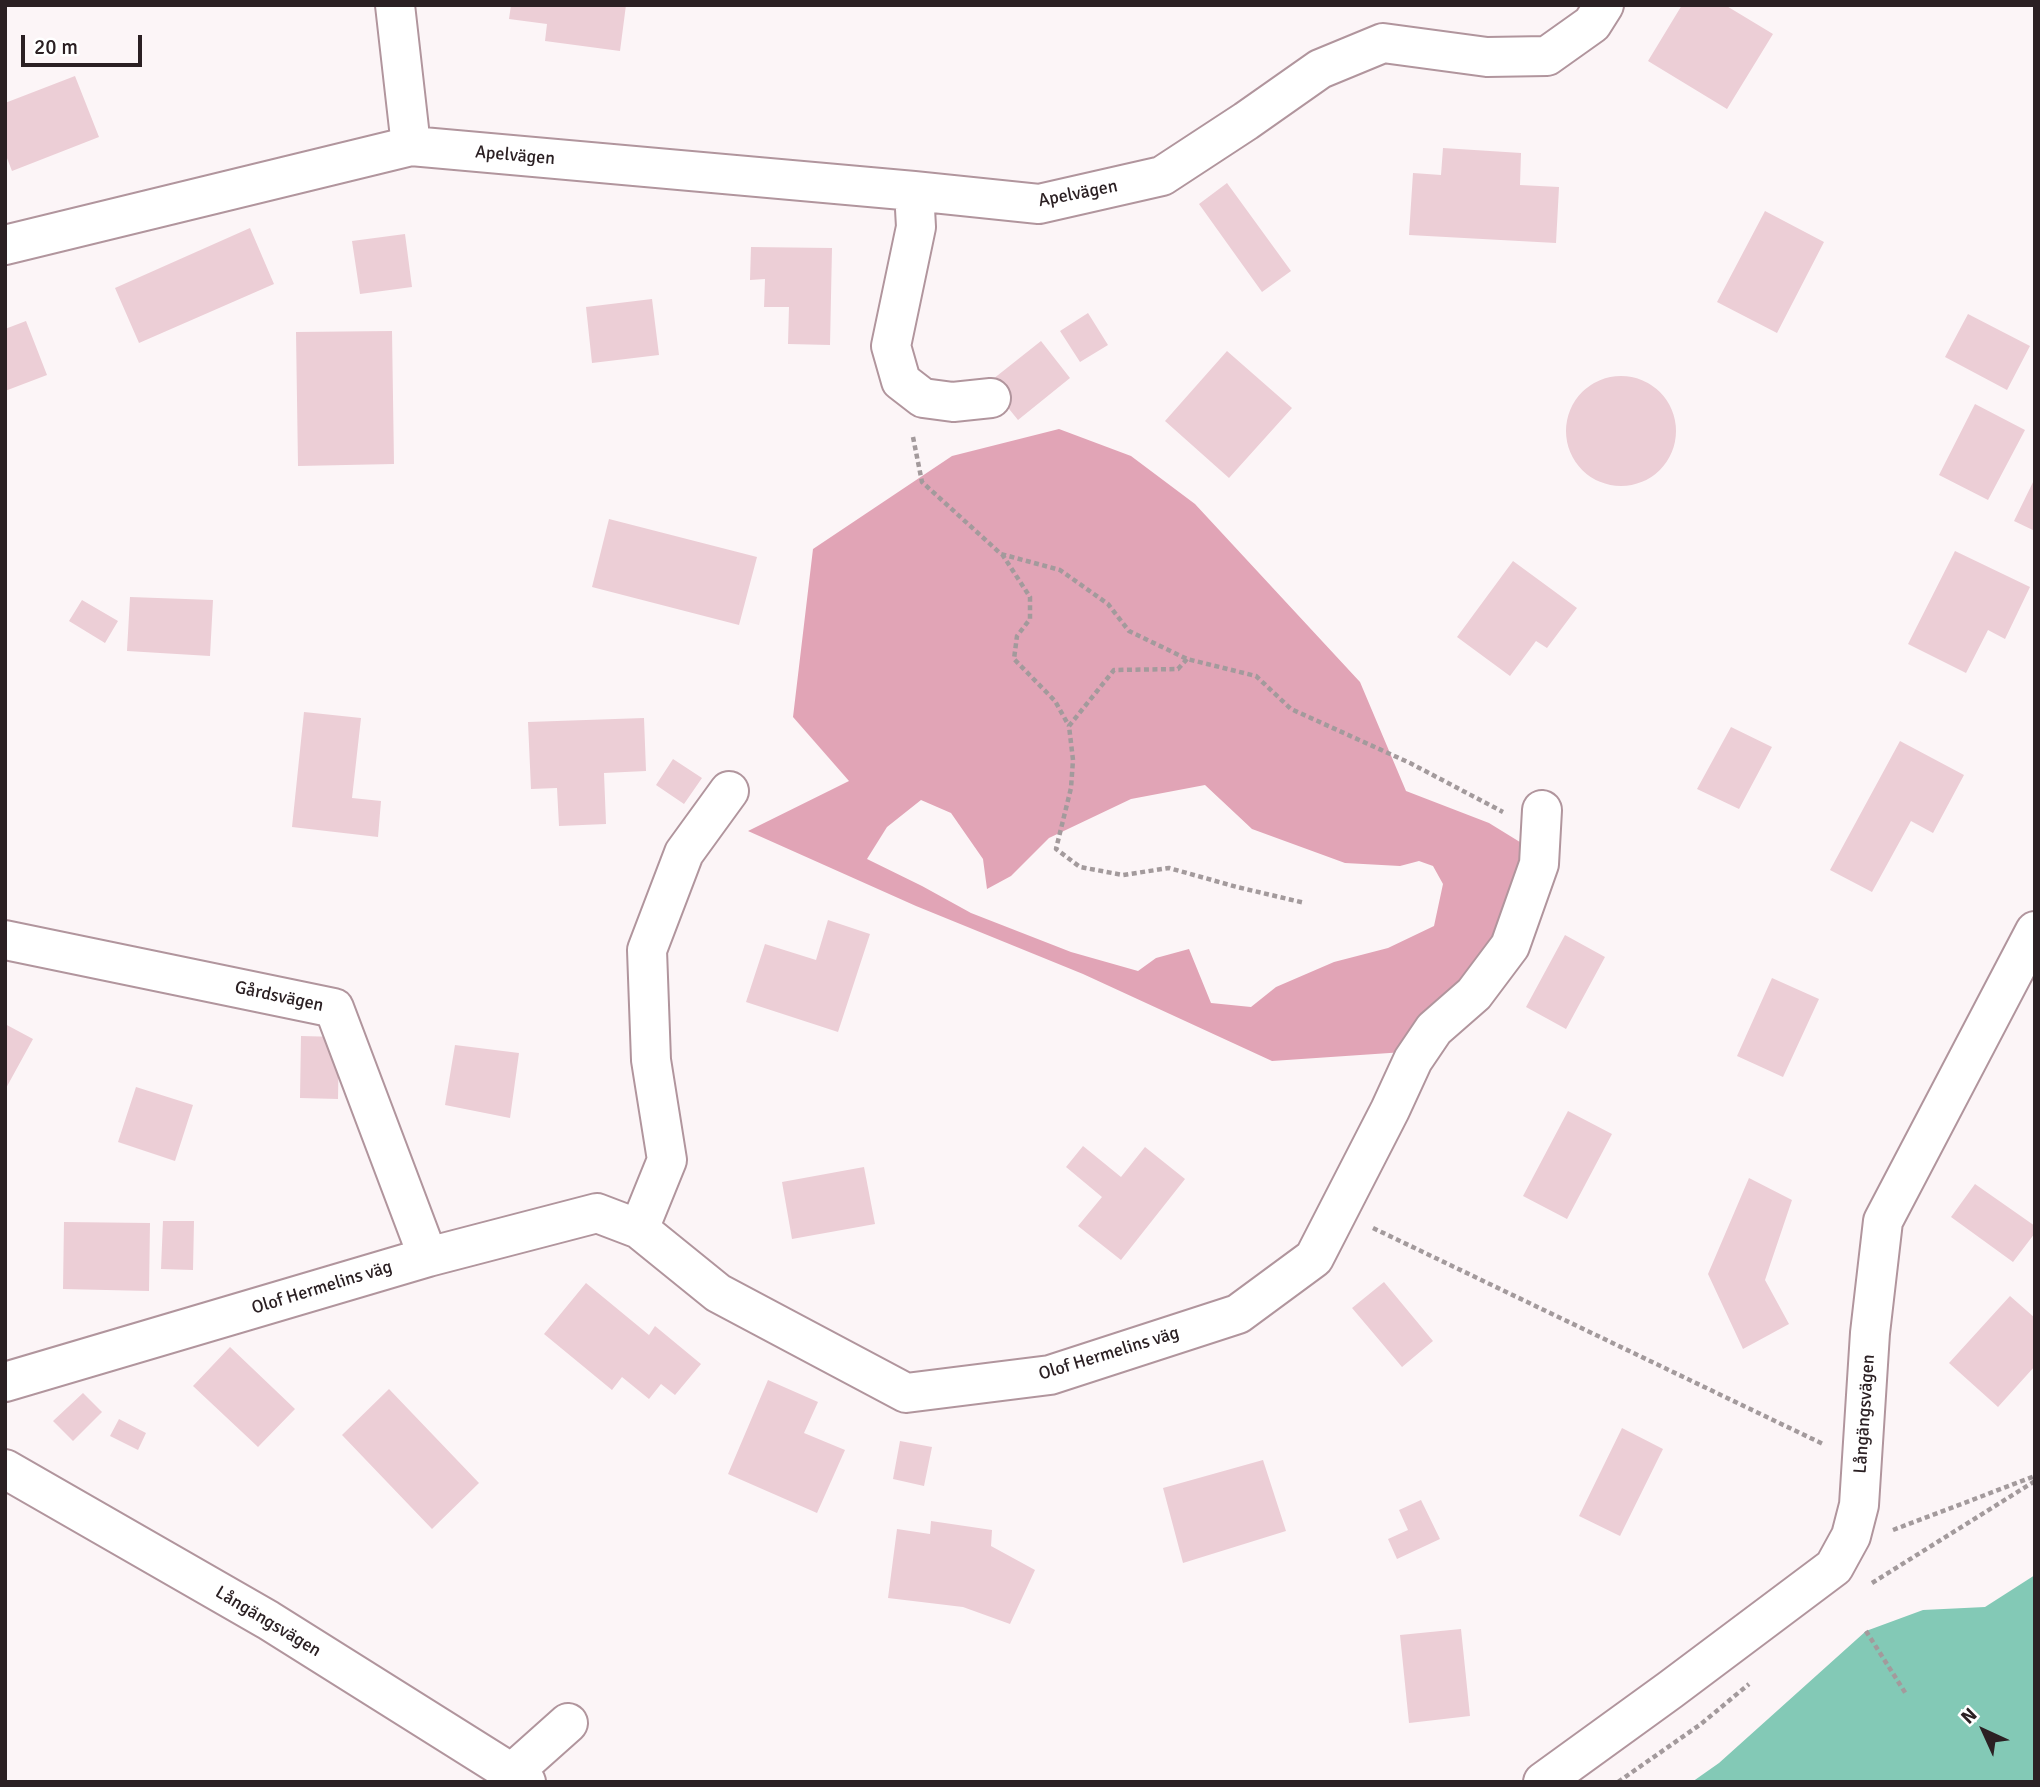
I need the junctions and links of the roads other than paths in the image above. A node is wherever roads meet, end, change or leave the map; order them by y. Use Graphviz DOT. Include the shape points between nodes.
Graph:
graph roads {
  1 [pos="395,5"];
  2 [pos="1604,5"];
  3 [pos="411,146"];
  4 [pos="914,191"];
  5 [pos="5,245"];
  6 [pos="991,398"];
  7 [pos="729,791"];
  8 [pos="1542,821"];
  9 [pos="2035,931"];
  10 [pos="5,940"];
  11 [pos="639,1229"];
  12 [pos="428,1256"];
  13 [pos="5,1382"];
  14 [pos="5,1469"];
  15 [pos="568,1723"];
  16 [pos="519,1777"];
  17 [pos="1543,1782"];
  1 -- 3 [label="street"];
  2 -- 4 [label="street, Apelvägen" via="1592,24 1546,56 1487,57 1383,43 1320,69 1162,176 1040,204"];
  3 -- 4 [label="street, Apelvägen"];
  3 -- 5 [label="street, Apelvägen"];
  4 -- 6 [label="street" via="916,228 891,346 901,381 923,398 953,402"];
  7 -- 11 [label="street" via="684,853 647,950 651,1060 667,1160"];
  8 -- 11 [label="street, Olof Hermelins väg" via="1539,864 1510,946 1474,994 1434,1030 1413,1060 1314,1258 1238,1314 1049,1375 906,1393 718,1293"];
  9 -- 17 [label="street, Långängsvägen" via="1883,1221 1870,1333 1859,1506 1851,1536 1834,1567"];
  10 -- 12 [label="street, Gårdsvägen" via="334,1008"];
  11 -- 12 [label="street, Olof Hermelins väg" via="597,1213"];
  12 -- 13 [label="street, Olof Hermelins väg"];
  14 -- 16 [label="street, Långängsvägen" via="268,1620"];
  15 -- 16 [label="street"];
}
